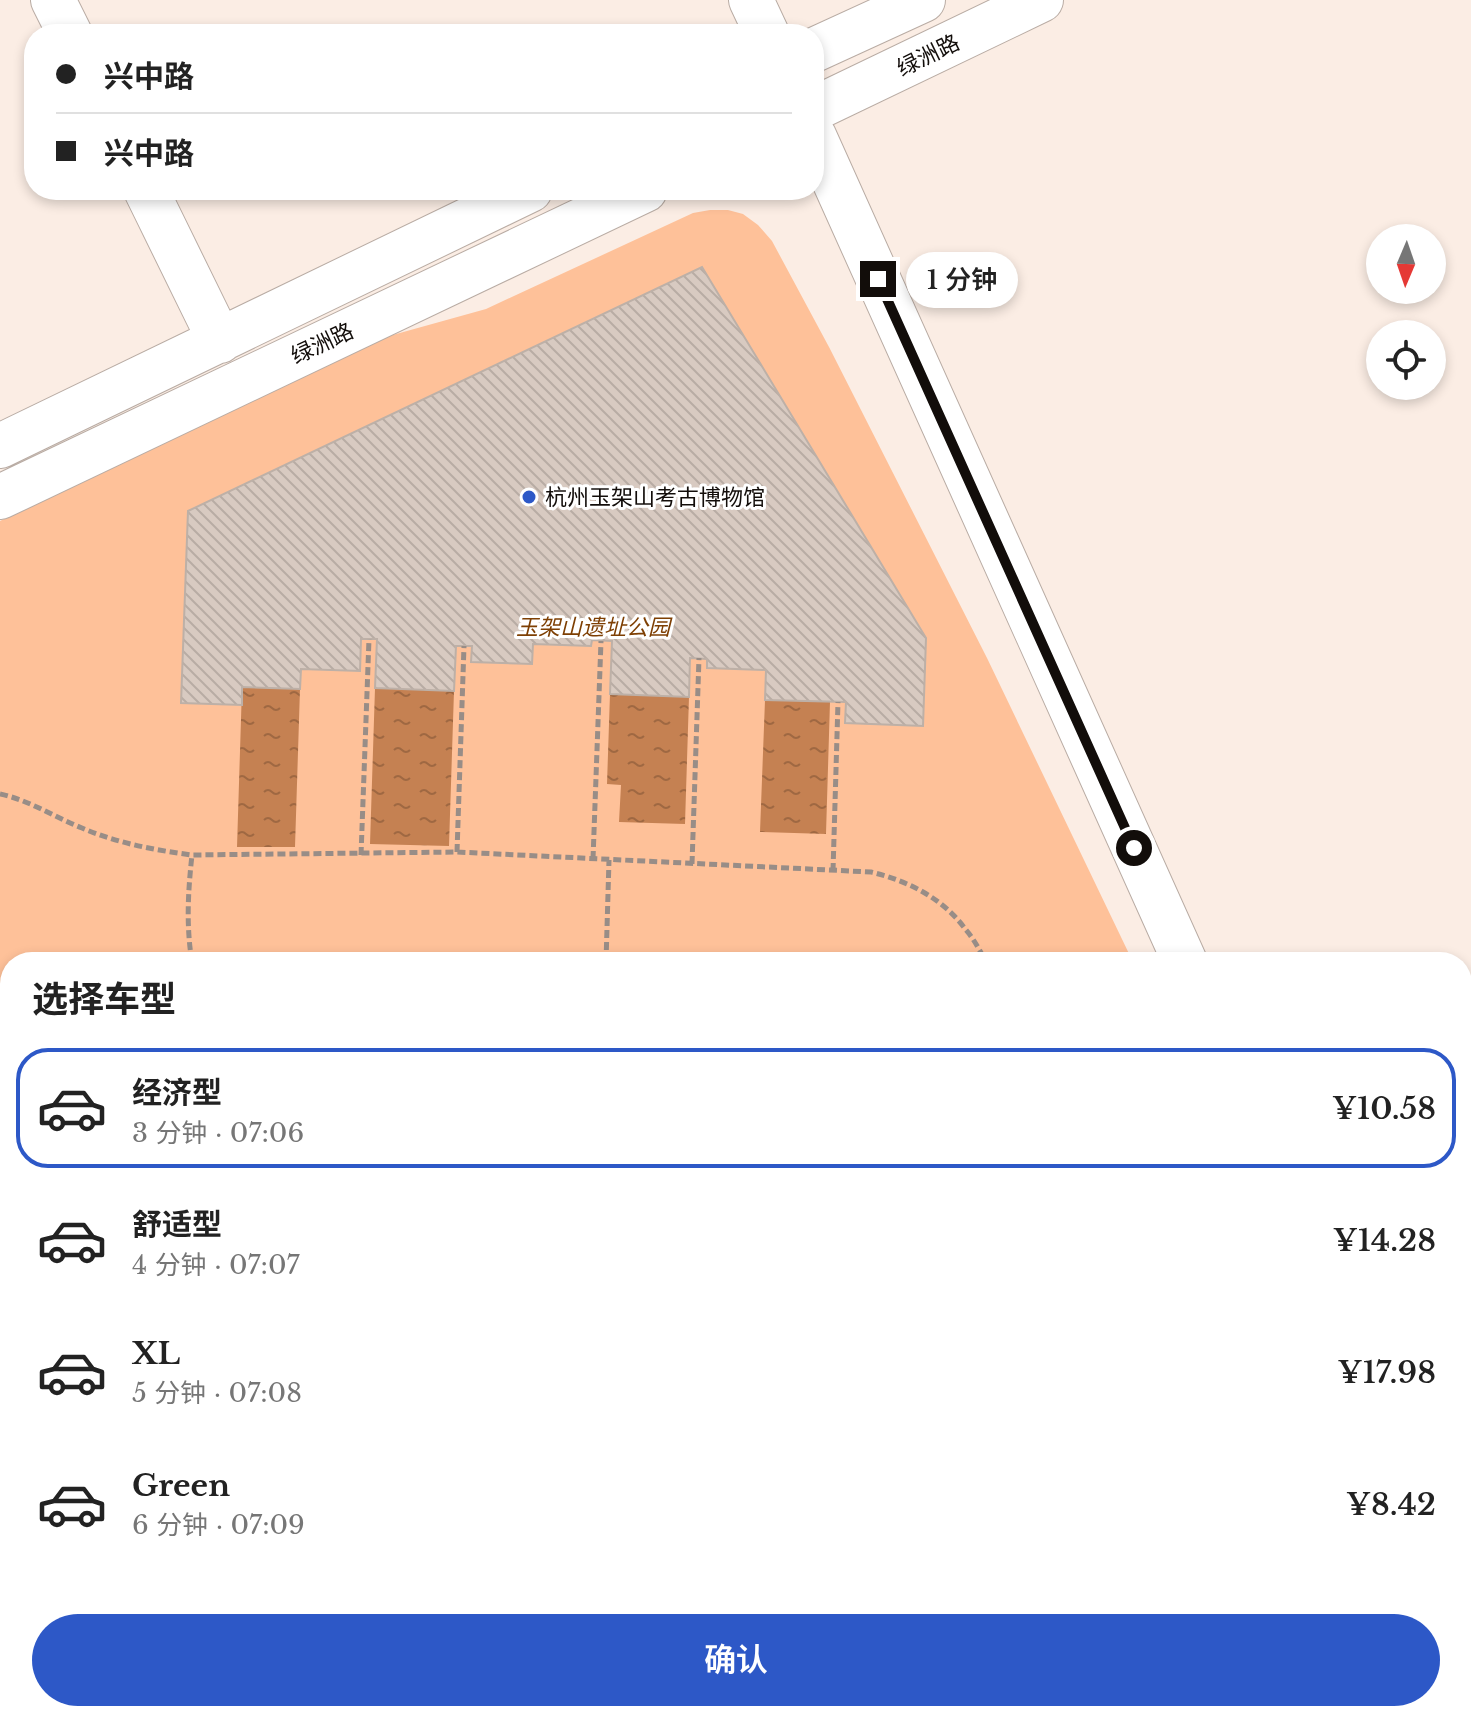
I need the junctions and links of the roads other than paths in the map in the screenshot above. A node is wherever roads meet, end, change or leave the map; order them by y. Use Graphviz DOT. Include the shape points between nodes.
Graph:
graph roads {
  1 [pos="53,0"];
  2 [pos="751,0"];
  3 [pos="923,0"];
  4 [pos="1041,0"];
  5 [pos="65,24"];
  6 [pos="762,24"];
  7 [pos="824,45"];
  8 [pos="824,104"];
  9 [pos="824,158"];
  10 [pos="151,200"];
  11 [pos="509,200"];
  12 [pos="624,200"];
  13 [pos="220,341"];
  14 [pos="0,446"];
  15 [pos="0,497"];
  16 [pos="1181,952"];
  1 -- 5 [label="street"];
  2 -- 6 [label="street"];
  3 -- 7 [label="street"];
  4 -- 8 [label="street, 绿洲路"];
  9 -- 16 [label="street"];
  10 -- 13 [label="street"];
  11 -- 13 [label="street, 绿洲路"];
  12 -- 15 [label="street, 绿洲路"];
  13 -- 14 [label="street, 绿洲路"];
}
